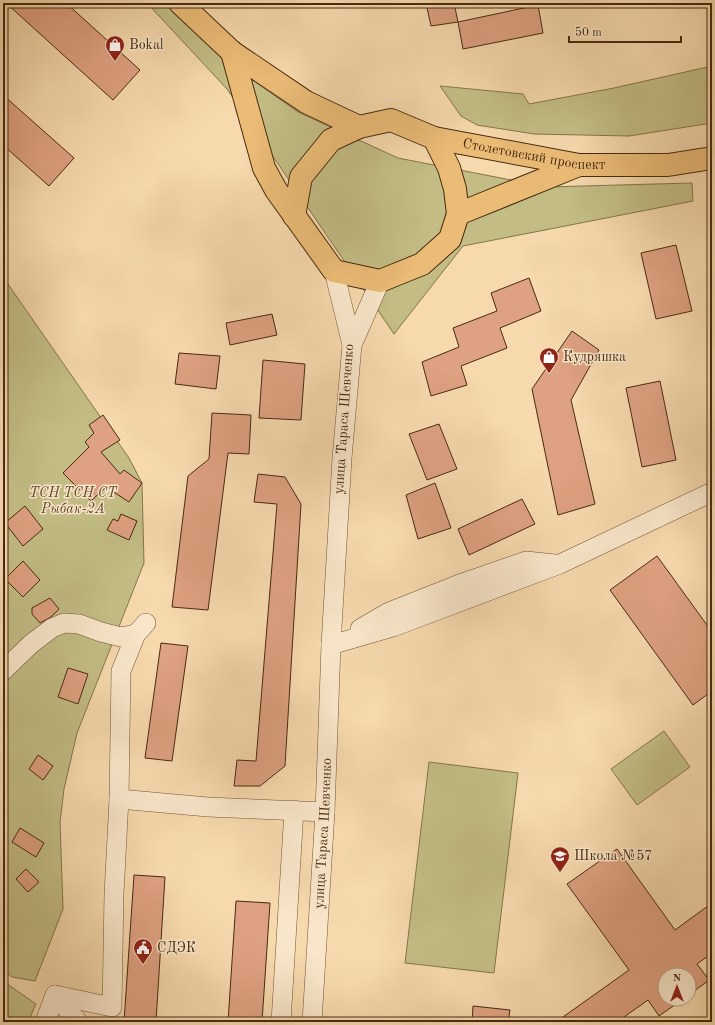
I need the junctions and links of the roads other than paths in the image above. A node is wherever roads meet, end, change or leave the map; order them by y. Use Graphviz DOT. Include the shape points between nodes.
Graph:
graph roads {
  1 [pos="180,3"];
  2 [pos="232,52"];
  3 [pos="359,127"];
  4 [pos="434,138"];
  5 [pos="712,158"];
  6 [pos="578,165"];
  7 [pos="458,214"];
  8 [pos="294,216"];
  9 [pos="334,271"];
  10 [pos="380,281"];
  11 [pos="352,345"];
  12 [pos="712,492"];
  13 [pos="331,645"];
  14 [pos="3,672"];
  15 [pos="119,799"];
  16 [pos="294,810"];
  17 [pos="325,812"];
  18 [pos="55,995"];
  19 [pos="45,1022"];
  20 [pos="78,1022"];
  21 [pos="281,1022"];
  22 [pos="312,1022"];
  1 -- 2 [label="main road"];
  2 -- 3 [label="main road" via="306,102"];
  2 -- 8 [label="main road, улица Тараса Шевченко" via="264,168"];
  3 -- 4 [label="main road, Столетовский проспект" via="391,120"];
  3 -- 8 [label="main road, Столетовский проспект" via="332,140 300,177"];
  4 -- 6 [label="main road, Столетовский проспект"];
  4 -- 7 [label="main road" via="455,188"];
  5 -- 6 [label="main road, Столетовский проспект" via="668,165"];
  6 -- 7 [label="main road"];
  7 -- 10 [label="main road" via="450,239 422,264"];
  8 -- 9 [label="main road, улица Тараса Шевченко"];
  9 -- 10 [label="main road"];
  9 -- 11 [label="street, улица Тараса Шевченко"];
  10 -- 11 [label="street"];
  11 -- 13 [label="street, улица Тараса Шевченко" via="342,458"];
  12 -- 13 [label="street" via="560,564 393,627"];
  13 -- 17 [label="street, улица Тараса Шевченко"];
  14 -- 15 [label="street" via="42,636 64,623 79,624 120,638 141,628 121,671"];
  15 -- 16 [label="street" via="208,807"];
  15 -- 18 [label="street" via="112,1007"];
  16 -- 17 [label="street"];
  16 -- 21 [label="street"];
  17 -- 22 [label="street, улица Тараса Шевченко"];
  18 -- 19 [label="street"];
  18 -- 20 [label="street"];
}
